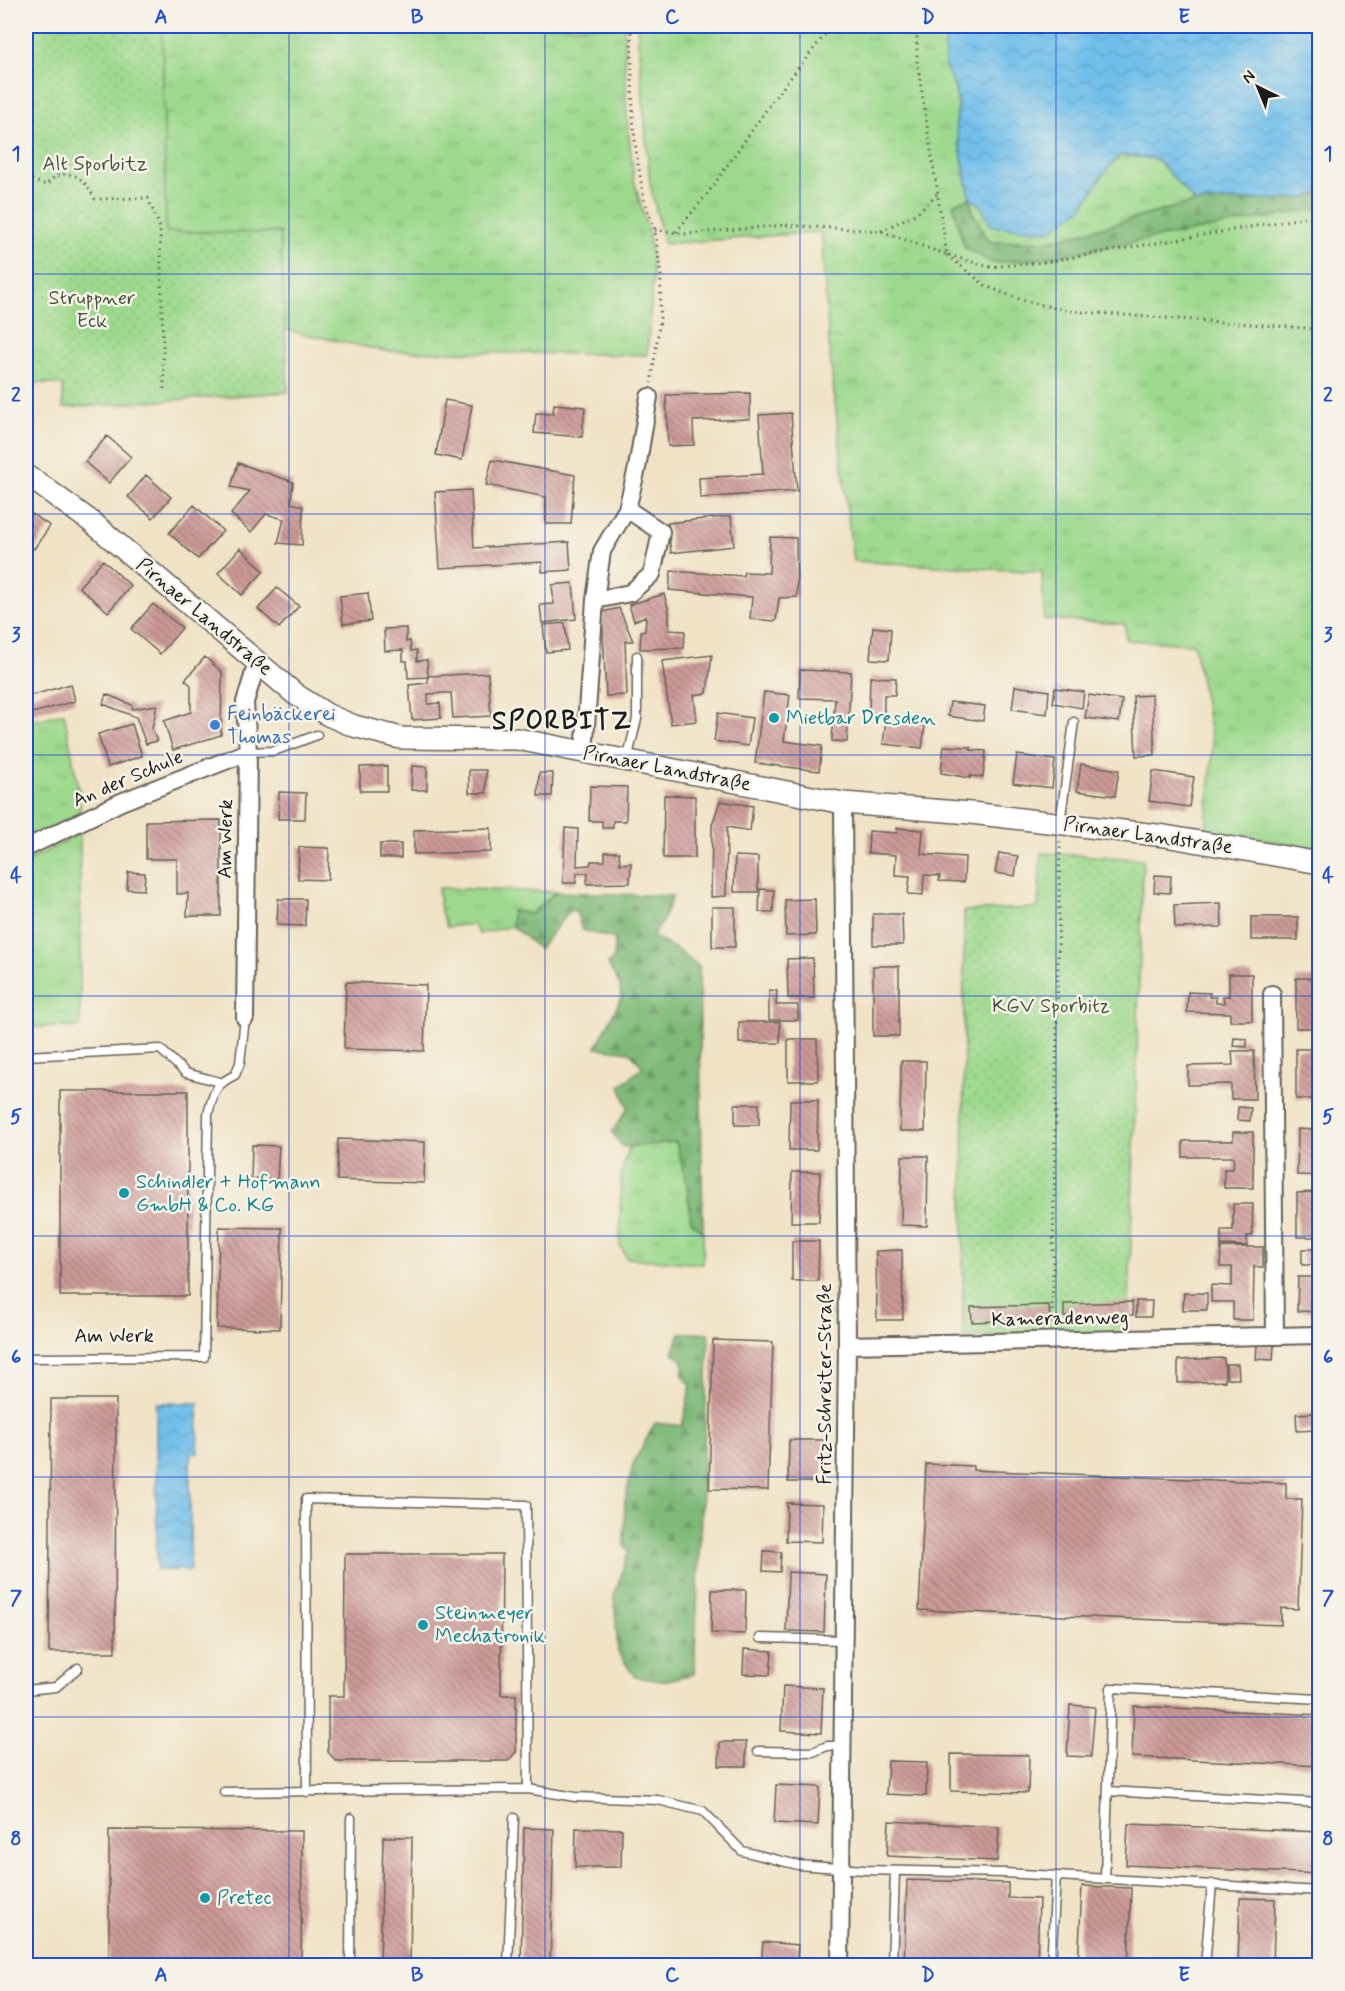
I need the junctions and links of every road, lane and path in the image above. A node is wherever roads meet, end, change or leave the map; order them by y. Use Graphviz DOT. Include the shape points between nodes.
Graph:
graph roads {
  1 [pos="631,26"];
  2 [pos="832,26"];
  3 [pos="917,26"];
  4 [pos="26,157"];
  5 [pos="26,178"];
  6 [pos="937,194"];
  7 [pos="1320,215"];
  8 [pos="654,230"];
  9 [pos="881,231"];
  10 [pos="676,232"];
  11 [pos="947,255"];
  12 [pos="1320,329"];
  13 [pos="164,391"];
  14 [pos="649,398"];
  15 [pos="26,476"];
  16 [pos="627,509"];
  17 [pos="595,600"];
  18 [pos="637,656"];
  19 [pos="256,663"];
  20 [pos="1074,722"];
  21 [pos="317,735"];
  22 [pos="248,752"];
  23 [pos="584,753"];
  24 [pos="627,760"];
  25 [pos="843,803"];
  26 [pos="1060,824"];
  27 [pos="26,848"];
  28 [pos="1320,863"];
  29 [pos="1272,994"];
  30 [pos="245,1018"];
  31 [pos="26,1056"];
  32 [pos="220,1082"];
  33 [pos="1275,1335"];
  34 [pos="1320,1335"];
  35 [pos="1052,1340"];
  36 [pos="847,1345"];
  37 [pos="26,1358"];
  38 [pos="760,1638"];
  39 [pos="845,1640"];
  40 [pos="78,1668"];
  41 [pos="26,1690"];
  42 [pos="1320,1699"];
  43 [pos="844,1746"];
  44 [pos="758,1751"];
  45 [pos="528,1789"];
  46 [pos="1108,1791"];
  47 [pos="224,1792"];
  48 [pos="307,1792"];
  49 [pos="1320,1803"];
  50 [pos="351,1818"];
  51 [pos="514,1818"];
  52 [pos="842,1868"];
  53 [pos="895,1871"];
  54 [pos="1056,1876"];
  55 [pos="1105,1879"];
  56 [pos="1212,1884"];
  57 [pos="1320,1891"];
  58 [pos="350,1965"];
  59 [pos="508,1965"];
  60 [pos="840,1965"];
  61 [pos="892,1965"];
  62 [pos="1051,1965"];
  63 [pos="1204,1965"];
  1 -- 8 [label="path" via="636,151 644,200"];
  2 -- 10 [label="path"];
  3 -- 6 [label="path" via="917,60"];
  4 -- 5 [label="path"];
  5 -- 13 [label="path" via="46,185 58,176 74,175 88,185 95,199 148,198 160,228"];
  6 -- 9 [label="path" via="917,213"];
  6 -- 11 [label="path"];
  7 -- 11 [label="path" via="1046,262 989,267"];
  8 -- 10 [label="path"];
  8 -- 14 [label="path" via="661,277 660,320"];
  9 -- 10 [label="path" via="786,225"];
  9 -- 11 [label="path"];
  11 -- 12 [label="path" via="986,286 1067,311"];
  14 -- 16 [label="street"];
  15 -- 19 [label="street, Pirnaer Landstraße" via="93,523"];
  16 -- 17 [label="street" via="602,551"];
  16 -- 17 [label="street" via="661,532 652,574 630,593"];
  17 -- 23 [label="street"];
  18 -- 24 [label="lane" via="637,719"];
  19 -- 22 [label="street, Am Werk" via="245,702"];
  19 -- 23 [label="street, Pirnaer Landstraße" via="295,694 354,726 401,738 517,739"];
  20 -- 26 [label="lane"];
  21 -- 22 [label="lane" via="274,750"];
  22 -- 27 [label="street, An der Schule" via="121,802"];
  22 -- 30 [label="street, Am Werk"];
  23 -- 24 [label="street, Pirnaer Landstraße"];
  24 -- 25 [label="street, Pirnaer Landstraße"];
  25 -- 26 [label="street, Pirnaer Landstraße"];
  25 -- 36 [label="street, Fritz-Schreiter-Straße"];
  26 -- 28 [label="street, Pirnaer Landstraße" via="1165,836"];
  26 -- 35 [label="path"];
  29 -- 33 [label="street"];
  30 -- 32 [label="lane" via="236,1075"];
  31 -- 32 [label="lane" via="160,1049 186,1073"];
  32 -- 37 [label="lane, Am Werk" via="208,1114 204,1357"];
  33 -- 34 [label="street, Kameradenweg"];
  33 -- 35 [label="street, Kameradenweg"];
  35 -- 36 [label="street, Kameradenweg"];
  36 -- 39 [label="street, Fritz-Schreiter-Straße"];
  38 -- 39 [label="lane"];
  39 -- 43 [label="street, Fritz-Schreiter-Straße"];
  40 -- 41 [label="lane" via="56,1687"];
  42 -- 46 [label="lane" via="1111,1688"];
  43 -- 44 [label="lane" via="827,1746 813,1752"];
  43 -- 52 [label="street, Fritz-Schreiter-Straße"];
  45 -- 48 [label="lane"];
  45 -- 48 [label="lane" via="526,1505 306,1499"];
  45 -- 52 [label="lane" via="574,1797 658,1800 703,1811 742,1851 798,1865"];
  46 -- 49 [label="lane"];
  46 -- 55 [label="lane"];
  47 -- 48 [label="lane"];
  50 -- 58 [label="lane"];
  51 -- 59 [label="lane"];
  52 -- 53 [label="lane"];
  52 -- 60 [label="street, Fritz-Schreiter-Straße"];
  53 -- 54 [label="lane"];
  53 -- 61 [label="lane"];
  54 -- 55 [label="lane"];
  54 -- 62 [label="lane"];
  55 -- 56 [label="lane"];
  56 -- 57 [label="lane"];
  56 -- 63 [label="lane"];
}
